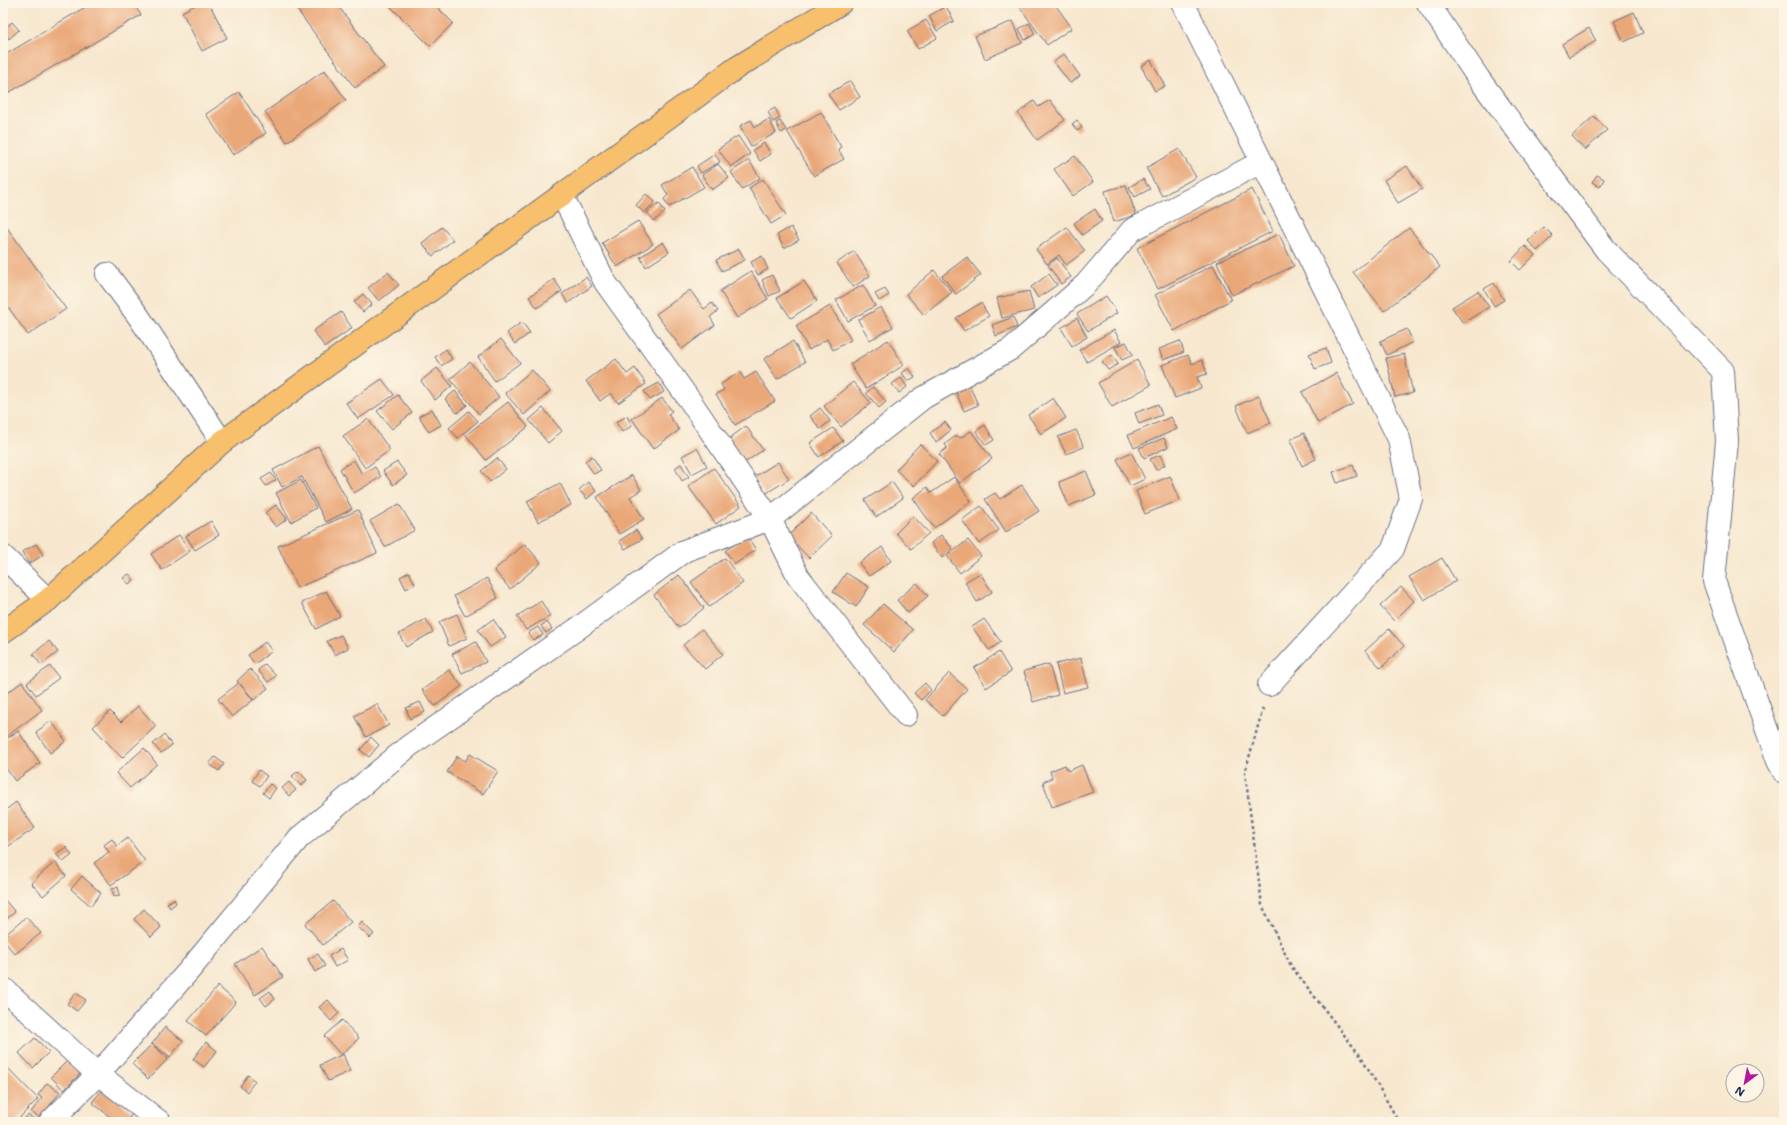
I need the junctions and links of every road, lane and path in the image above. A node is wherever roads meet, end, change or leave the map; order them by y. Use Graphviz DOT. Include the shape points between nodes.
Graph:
graph roads {
  1 [pos="840,3"];
  2 [pos="1183,3"];
  3 [pos="1428,3"];
  4 [pos="1261,162"];
  5 [pos="562,195"];
  6 [pos="107,274"];
  7 [pos="222,442"];
  8 [pos="770,518"];
  9 [pos="3,556"];
  10 [pos="48,600"];
  11 [pos="3,632"];
  12 [pos="1269,685"];
  13 [pos="906,715"];
  14 [pos="1784,772"];
  15 [pos="3,988"];
  16 [pos="98,1074"];
  17 [pos="50,1122"];
  18 [pos="160,1122"];
  19 [pos="1399,1122"];
  1 -- 5 [label="highway" via="736,68"];
  2 -- 4 [label="street"];
  3 -- 14 [label="street" via="1479,79 1606,250 1723,371 1726,441 1714,581"];
  4 -- 8 [label="street" via="1132,230 1086,284 1011,349 923,398"];
  4 -- 12 [label="street" via="1399,439 1411,499 1393,549"];
  5 -- 7 [label="highway"];
  5 -- 8 [label="street" via="605,282"];
  6 -- 7 [label="street" via="139,317"];
  7 -- 10 [label="highway"];
  8 -- 13 [label="street" via="798,576"];
  8 -- 16 [label="street" via="684,551 409,746 299,838 192,967"];
  9 -- 10 [label="street"];
  10 -- 11 [label="highway"];
  12 -- 19 [label="path" via="1246,772 1262,905 1290,966 1362,1058"];
  15 -- 16 [label="street"];
  16 -- 17 [label="street"];
  16 -- 18 [label="street"];
}
